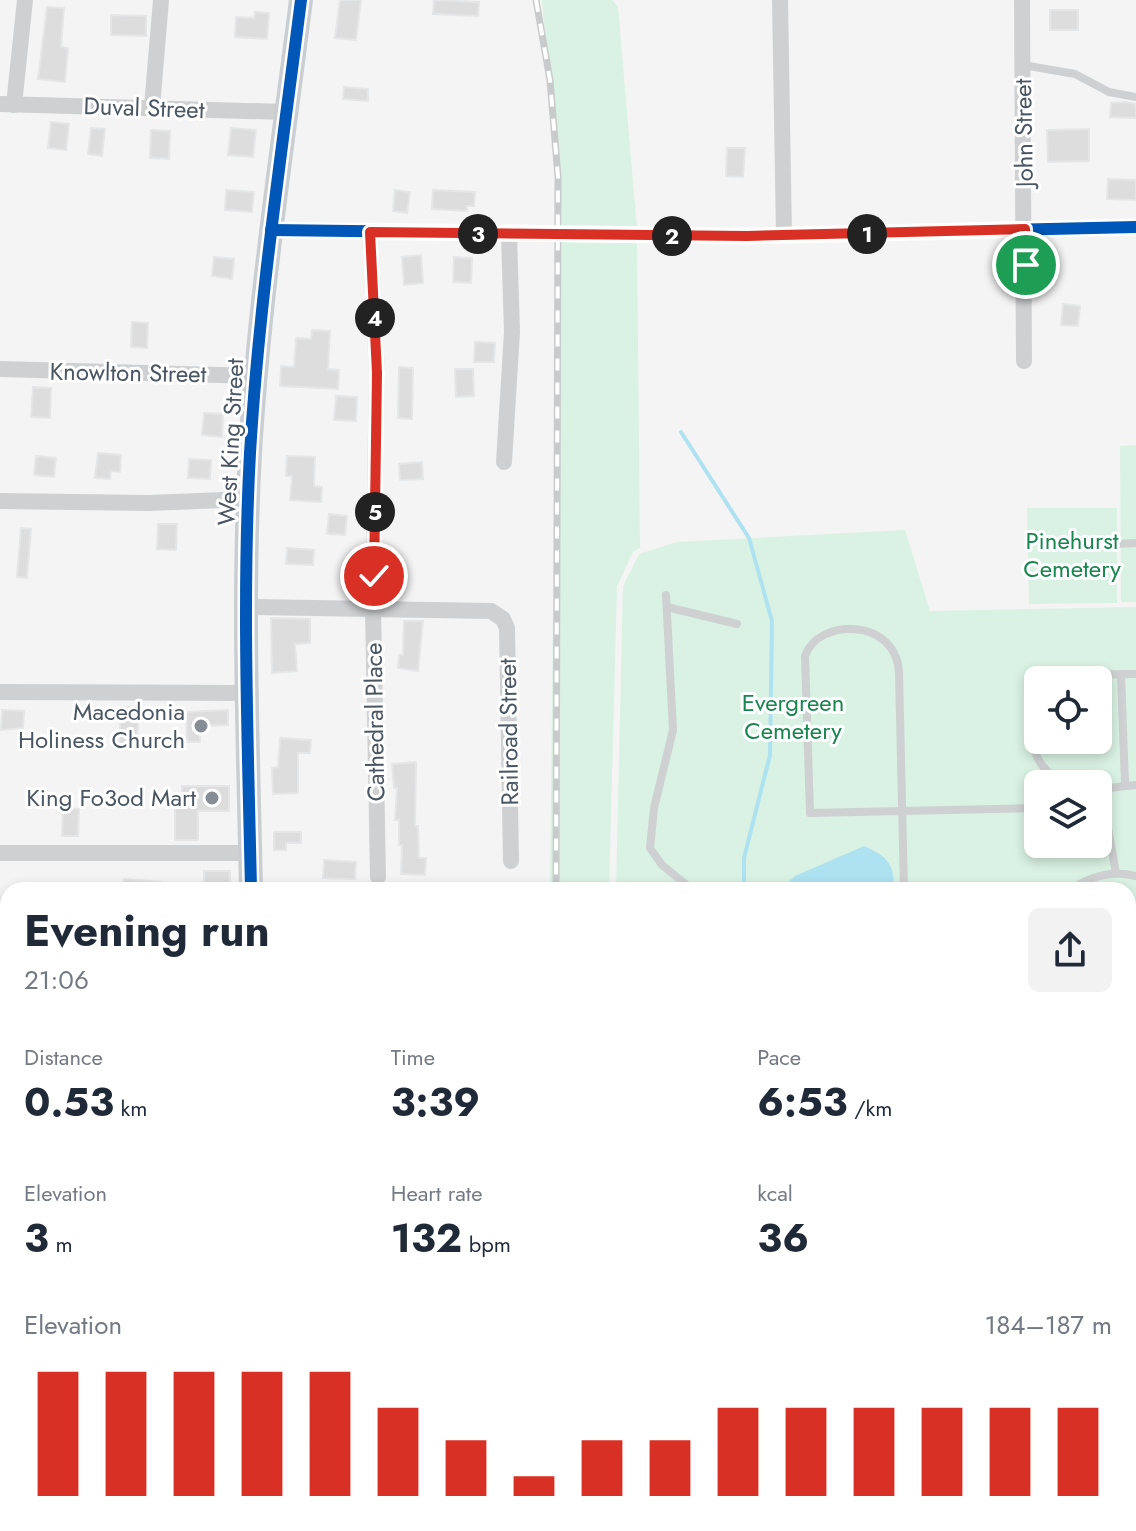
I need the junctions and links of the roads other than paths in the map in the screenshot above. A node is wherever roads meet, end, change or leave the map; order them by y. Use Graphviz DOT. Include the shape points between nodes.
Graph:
graph roads {
  1 [pos="25,0"];
  2 [pos="161,0"];
  3 [pos="301,0"];
  4 [pos="780,0"];
  5 [pos="1022,0"];
  6 [pos="1023,65"];
  7 [pos="1136,97"];
  8 [pos="7,104"];
  9 [pos="152,107"];
  10 [pos="287,112"];
  11 [pos="1136,227"];
  12 [pos="1025,229"];
  13 [pos="271,230"];
  14 [pos="370,232"];
  15 [pos="509,235"];
  16 [pos="784,235"];
  17 [pos="1024,361"];
  18 [pos="0,369"];
  19 [pos="257,376"];
  20 [pos="504,462"];
  21 [pos="248,499"];
  22 [pos="0,501"];
  23 [pos="1136,543"];
  24 [pos="1095,545"];
  25 [pos="666,595"];
  26 [pos="247,607"];
  27 [pos="373,607"];
  28 [pos="667,607"];
  29 [pos="737,624"];
  30 [pos="1112,674"];
  31 [pos="1121,674"];
  32 [pos="1136,674"];
  33 [pos="0,692"];
  34 [pos="248,693"];
  35 [pos="1125,784"];
  36 [pos="1136,785"];
  37 [pos="1112,786"];
  38 [pos="1024,808"];
  39 [pos="902,811"];
  40 [pos="0,853"];
  41 [pos="250,853"];
  42 [pos="1112,855"];
  43 [pos="511,861"];
  44 [pos="1116,873"];
  45 [pos="1136,876"];
  46 [pos="378,877"];
  47 [pos="251,882"];
  48 [pos="683,882"];
  49 [pos="904,882"];
  50 [pos="1082,882"];
  1 -- 8 [label="street"];
  2 -- 9 [label="street"];
  3 -- 10 [label="main road, West King Street"];
  4 -- 16 [label="street"];
  5 -- 6 [label="street, John Street"];
  6 -- 7 [label="lane" via="1075,74 1109,92"];
  6 -- 12 [label="street, John Street"];
  8 -- 9 [label="street, Duval Street"];
  9 -- 10 [label="street, Duval Street"];
  10 -- 13 [label="main road, West King Street"];
  11 -- 12 [label="street"];
  12 -- 16 [label="street"];
  12 -- 17 [label="street, John Street"];
  13 -- 14 [label="street"];
  13 -- 19 [label="main road, West King Street"];
  14 -- 15 [label="street"];
  14 -- 27 [label="street, Cathedral Place" via="377,373"];
  15 -- 16 [label="street"];
  15 -- 20 [label="street" via="512,332"];
  18 -- 19 [label="street, Knowlton Street"];
  19 -- 21 [label="main road, West King Street"];
  21 -- 22 [label="street"];
  21 -- 26 [label="main road, West King Street"];
  23 -- 24 [label="lane"];
  25 -- 28 [label="lane"];
  26 -- 27 [label="street"];
  26 -- 34 [label="main road, West King Street"];
  27 -- 43 [label="street, Railroad Street" via="491,611 503,619"];
  27 -- 46 [label="street, Cathedral Place"];
  28 -- 29 [label="lane"];
  28 -- 48 [label="lane" via="673,730 650,848"];
  30 -- 31 [label="lane"];
  31 -- 32 [label="lane"];
  31 -- 35 [label="lane"];
  33 -- 34 [label="street"];
  34 -- 41 [label="main road, West King Street"];
  35 -- 36 [label="lane"];
  35 -- 37 [label="lane"];
  38 -- 39 [label="lane"];
  39 -- 39 [label="lane" via="810,813 805,656 821,635 861,630 879,634 895,651"];
  39 -- 49 [label="lane"];
  40 -- 41 [label="street"];
  41 -- 47 [label="main road, West King Street"];
  42 -- 44 [label="lane"];
  44 -- 45 [label="lane"];
  44 -- 50 [label="lane"];
}
